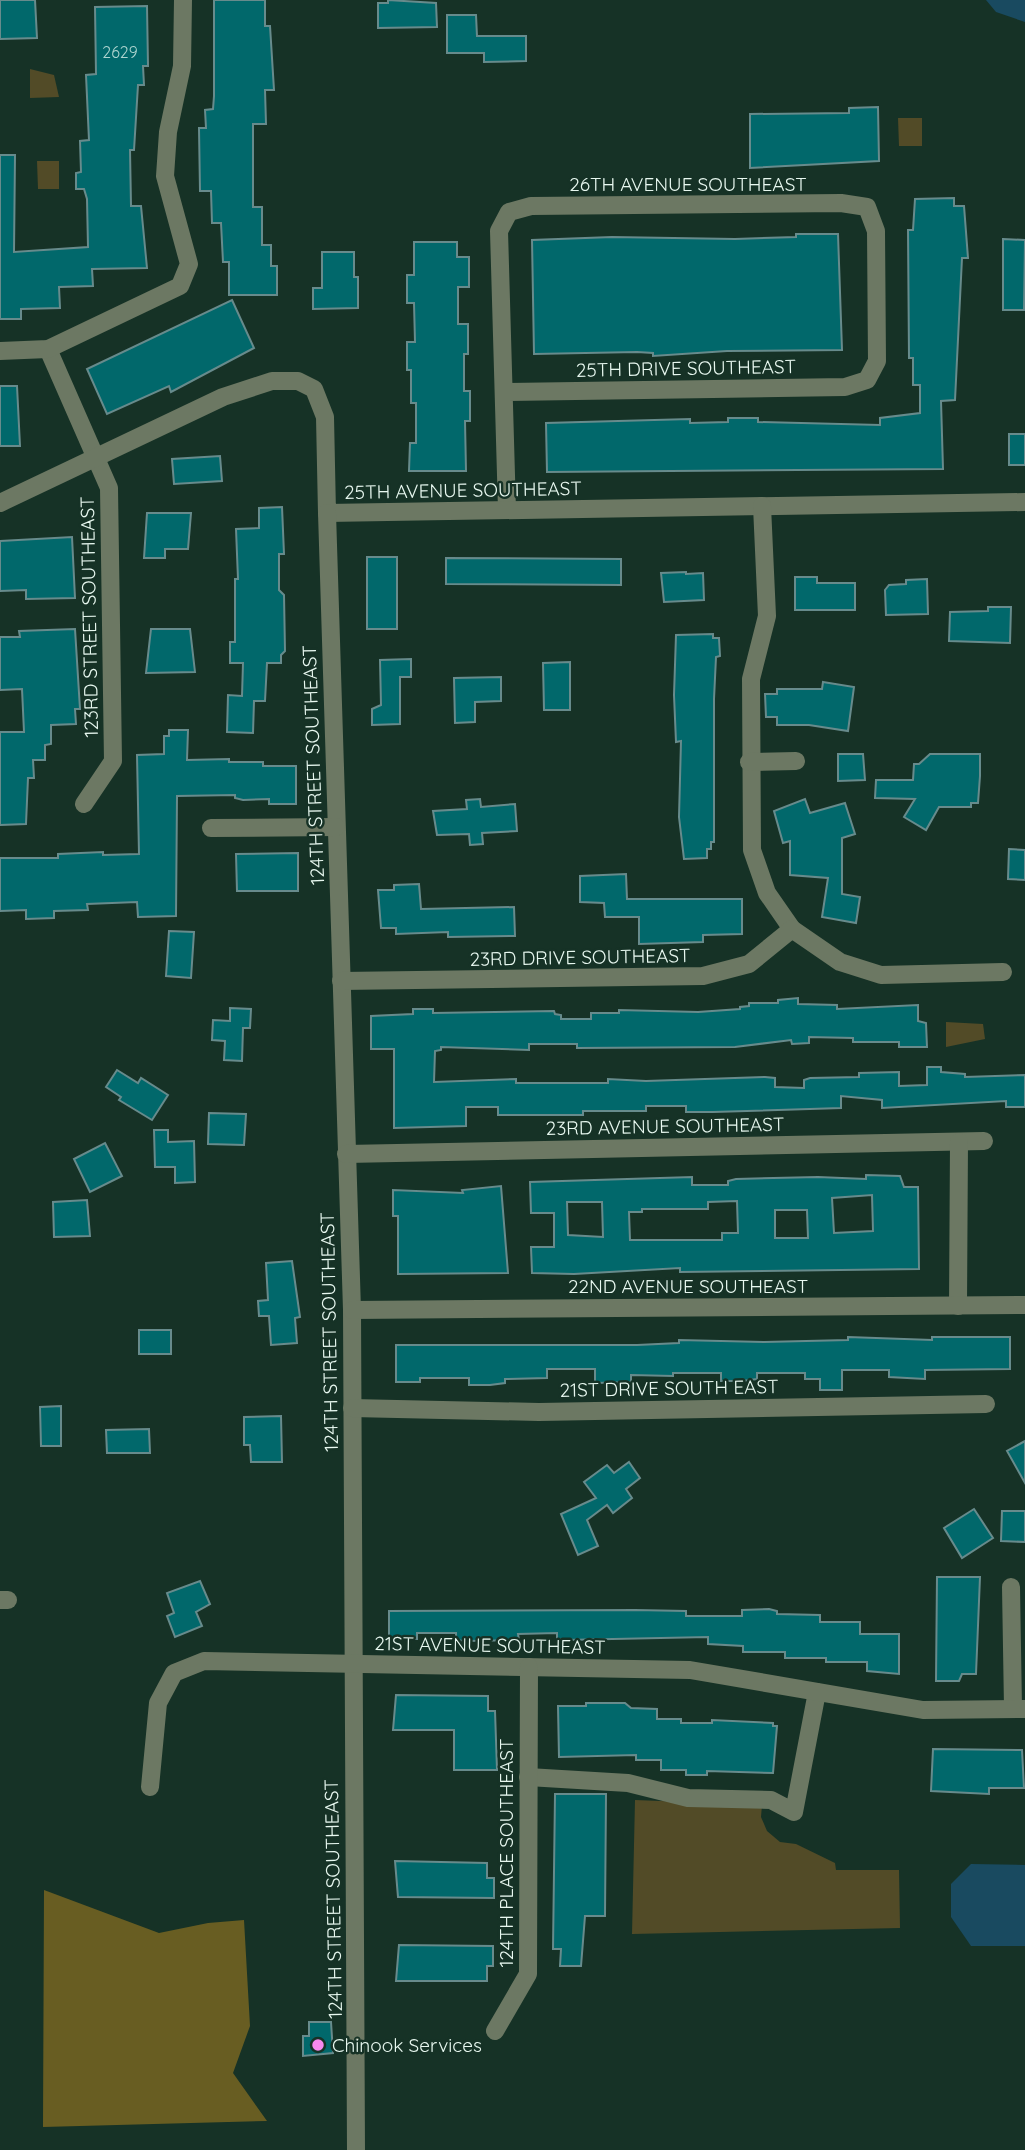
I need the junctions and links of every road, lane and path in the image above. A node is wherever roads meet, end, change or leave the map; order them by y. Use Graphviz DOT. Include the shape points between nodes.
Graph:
graph roads {
  1 [pos="183,0"];
  2 [pos="48,349"];
  3 [pos="0,351"];
  4 [pos="867,380"];
  5 [pos="505,392"];
  6 [pos="95,459"];
  7 [pos="1025,502"];
  8 [pos="0,503"];
  9 [pos="762,506"];
  10 [pos="508,510"];
  11 [pos="327,513"];
  12 [pos="796,761"];
  13 [pos="750,762"];
  14 [pos="83,804"];
  15 [pos="336,827"];
  16 [pos="211,828"];
  17 [pos="792,929"];
  18 [pos="1003,972"];
  19 [pos="341,981"];
  20 [pos="984,1141"];
  21 [pos="958,1142"];
  22 [pos="346,1154"];
  23 [pos="1025,1305"];
  24 [pos="958,1306"];
  25 [pos="352,1310"];
  26 [pos="986,1404"];
  27 [pos="352,1408"];
  28 [pos="1011,1587"];
  29 [pos="352,1663"];
  30 [pos="528,1667"];
  31 [pos="817,1692"];
  32 [pos="1019,1708"];
  33 [pos="528,1777"];
  34 [pos="150,1787"];
  35 [pos="495,2031"];
  36 [pos="356,2150"];
  1 -- 2 [label="street" via="183,66 168,132 165,176 189,264 180,286"];
  2 -- 3 [label="street"];
  2 -- 6 [label="street, 123RD STREET SOUTHEAST"];
  4 -- 5 [label="street, 25TH DRIVE SOUTHEAST" via="845,387"];
  4 -- 5 [label="street, 26TH AVENUE SOUTHEAST" via="877,361 876,231 867,207 531,206 509,212 499,231"];
  5 -- 10 [label="street"];
  6 -- 8 [label="street, 25TH AVENUE SOUTHEAST"];
  6 -- 11 [label="street, 25TH AVENUE SOUTHEAST" via="223,397 272,381 298,382 314,389 325,417"];
  6 -- 14 [label="street, 123RD STREET SOUTHEAST" via="109,488 113,761"];
  7 -- 9 [label="street, 25TH AVENUE SOUTHEAST"];
  9 -- 10 [label="street, 25TH AVENUE SOUTHEAST"];
  9 -- 13 [label="street" via="767,616 751,679"];
  10 -- 11 [label="street, 25TH AVENUE SOUTHEAST"];
  11 -- 15 [label="street, 124TH STREET SOUTHEAST"];
  12 -- 13 [label="street"];
  13 -- 17 [label="street" via="752,850 767,893"];
  15 -- 16 [label="street"];
  15 -- 19 [label="street, 124TH STREET SOUTHEAST"];
  17 -- 18 [label="street" via="840,961 881,975"];
  17 -- 19 [label="street, 23RD DRIVE SOUTHEAST" via="749,964 703,976"];
  19 -- 22 [label="street, 124TH STREET SOUTHEAST"];
  20 -- 21 [label="street, 23RD AVENUE SOUTHEAST"];
  21 -- 22 [label="street, 23RD AVENUE SOUTHEAST"];
  21 -- 24 [label="street"];
  22 -- 25 [label="street, 124TH STREET SOUTHEAST"];
  23 -- 24 [label="street, 22ND AVENUE SOUTHEAST"];
  24 -- 25 [label="street, 22ND AVENUE SOUTHEAST"];
  25 -- 27 [label="street, 124TH STREET SOUTHEAST"];
  26 -- 27 [label="street, 21ST DRIVE SOUTH EAST" via="538,1412"];
  27 -- 29 [label="street, 124TH STREET SOUTHEAST"];
  28 -- 32 [label="street"];
  29 -- 30 [label="street, 21ST AVENUE SOUTHEAST"];
  29 -- 34 [label="street, 21ST AVENUE SOUTHEAST" via="204,1661 174,1673 158,1703"];
  29 -- 36 [label="street, 124TH STREET SOUTHEAST"];
  30 -- 31 [label="street, 21ST AVENUE SOUTHEAST" via="690,1670"];
  30 -- 33 [label="street, 124TH PLACE SOUTHEAST"];
  31 -- 32 [label="street, 21ST AVENUE SOUTHEAST" via="923,1710"];
  31 -- 33 [label="street" via="794,1812 771,1800 688,1798 628,1783"];
  33 -- 35 [label="street, 124TH PLACE SOUTHEAST" via="528,1974"];
}
